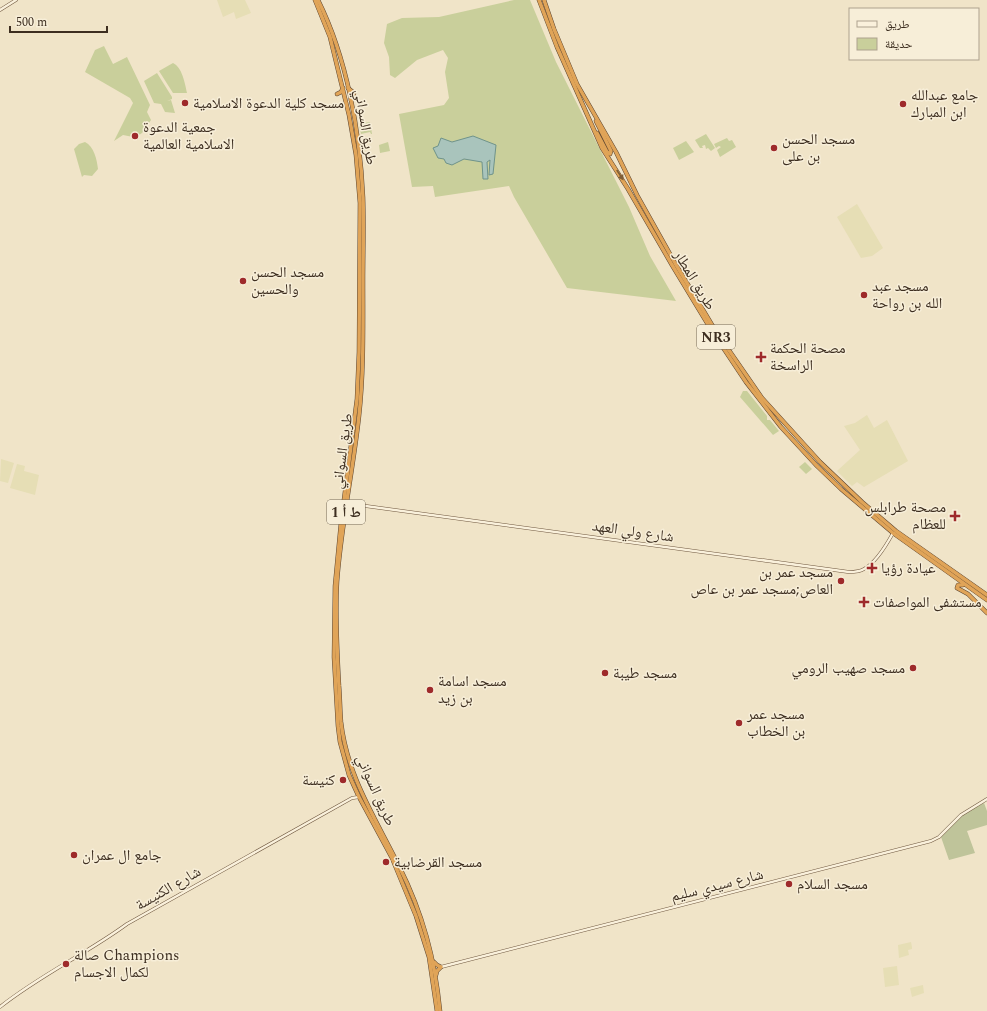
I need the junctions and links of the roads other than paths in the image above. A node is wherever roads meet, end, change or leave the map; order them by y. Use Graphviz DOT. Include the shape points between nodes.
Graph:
graph roads {
  1 [pos="15,0"];
  2 [pos="316,0"];
  3 [pos="539,0"];
  4 [pos="544,0"];
  5 [pos="0,9"];
  6 [pos="345,85"];
  7 [pos="579,88"];
  8 [pos="579,96"];
  9 [pos="348,102"];
  10 [pos="360,377"];
  11 [pos="347,500"];
  12 [pos="352,504"];
  13 [pos="865,505"];
  14 [pos="346,508"];
  15 [pos="887,523"];
  16 [pos="893,533"];
  17 [pos="966,586"];
  18 [pos="987,595"];
  19 [pos="987,600"];
  20 [pos="987,613"];
  21 [pos="356,790"];
  22 [pos="359,797"];
  23 [pos="352,798"];
  24 [pos="987,799"];
  25 [pos="433,960"];
  26 [pos="440,967"];
  27 [pos="436,978"];
  28 [pos="0,1007"];
  29 [pos="437,1011"];
  30 [pos="440,1011"];
  1 -- 5 [label="main road"];
  2 -- 6 [label="highway, طريق السواني / ط أ 1"];
  3 -- 8 [label="highway, طريق المطار / NR3"];
  4 -- 7 [label="highway, طريق المطار / NR3"];
  6 -- 9 [label="highway, طريق السواني / ط أ 1"];
  6 -- 9 [label="highway" via="354,93"];
  6 -- 9 [label="highway" via="338,95"];
  7 -- 8 [label="highway" via="611,150 610,154"];
  7 -- 13 [label="highway, طريق المطار / NR3" via="632,187 715,330 762,398 786,426"];
  8 -- 16 [label="highway, طريق المطار / NR3, one-way" via="607,156 743,378 781,427 818,466"];
  9 -- 10 [label="highway, طريق السواني / ط أ 1" via="360,203"];
  10 -- 11 [label="highway, طريق السواني / ط أ 1" via="358,425"];
  10 -- 21 [label="highway, طريق السواني / ط أ 1" via="338,546 333,627 338,732"];
  11 -- 12 [label="main road"];
  11 -- 14 [label="highway, طريق السواني / ط أ 1"];
  12 -- 14 [label="main road"];
  12 -- 16 [label="main road, شارع ولي العهد" via="848,572 860,571 869,566"];
  13 -- 15 [label="highway, طريق المطار / NR3"];
  13 -- 15 [label="highway" via="882,513"];
  14 -- 25 [label="highway, طريق السواني / ط أ 1" via="337,582 340,703 344,742 359,788 400,867"];
  15 -- 18 [label="highway, طريق المطار / NR3"];
  16 -- 17 [label="highway, طريق المطار / NR3"];
  17 -- 19 [label="highway, طريق المطار / NR3"];
  17 -- 20 [label="highway" via="958,584 957,587"];
  21 -- 22 [label="highway, طريق السواني / ط أ 1"];
  21 -- 23 [label="main road"];
  22 -- 23 [label="main road, شارع الكنيسة"];
  22 -- 29 [label="highway, طريق السواني / ط أ 1" via="392,858 416,916 429,957"];
  23 -- 28 [label="main road, شارع الكنيسة" via="127,924 37,980"];
  24 -- 26 [label="main road, شارع سيدي سليم" via="961,815 939,837 931,841"];
  25 -- 26 [label="highway"];
  25 -- 27 [label="highway, طريق السواني / ط أ 1"];
  26 -- 27 [label="highway"];
  27 -- 30 [label="highway, طريق السواني / ط أ 1"];
}
